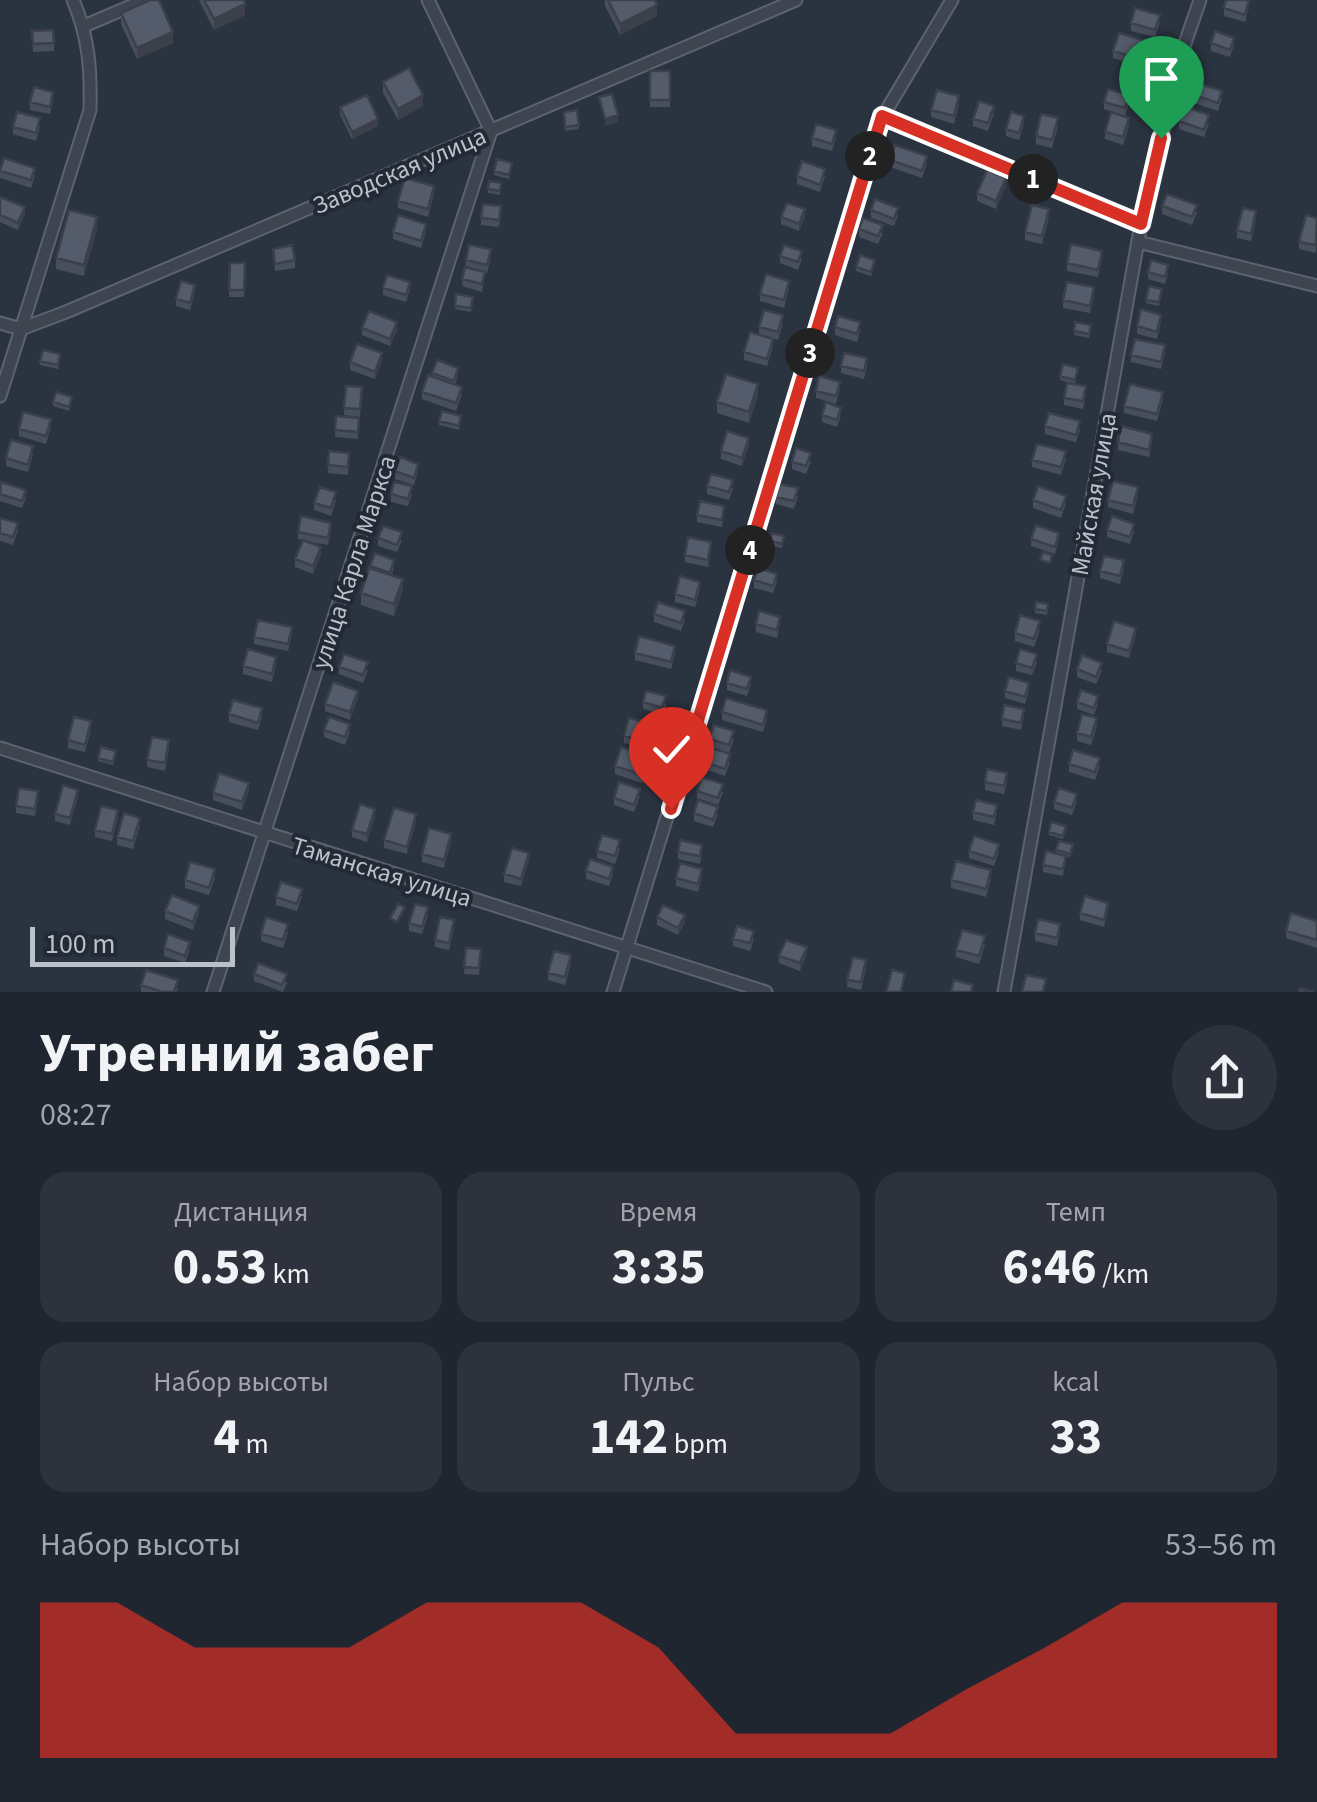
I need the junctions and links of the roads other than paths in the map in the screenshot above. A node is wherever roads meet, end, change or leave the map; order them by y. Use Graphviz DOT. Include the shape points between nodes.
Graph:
graph roads {
  1 [pos="73,0"];
  2 [pos="145,0"];
  3 [pos="428,0"];
  4 [pos="796,0"];
  5 [pos="952,0"];
  6 [pos="1200,0"];
  7 [pos="84,26"];
  8 [pos="882,116"];
  9 [pos="491,131"];
  10 [pos="1141,224"];
  11 [pos="1138,242"];
  12 [pos="1317,286"];
  13 [pos="0,324"];
  14 [pos="21,329"];
  15 [pos="0,396"];
  16 [pos="0,748"];
  17 [pos="265,835"];
  18 [pos="628,948"];
  19 [pos="213,992"];
  20 [pos="613,992"];
  21 [pos="766,992"];
  22 [pos="1004,992"];
  1 -- 7 [label="street"];
  2 -- 7 [label="street"];
  3 -- 9 [label="street"];
  4 -- 9 [label="street, Заводская улица"];
  5 -- 8 [label="street"];
  6 -- 10 [label="street, Майская улица"];
  7 -- 14 [label="street" via="90,110"];
  8 -- 10 [label="street"];
  8 -- 18 [label="street"];
  9 -- 14 [label="street, Заводская улица"];
  9 -- 17 [label="street, улица Карла Маркса"];
  10 -- 11 [label="street, Майская улица"];
  11 -- 12 [label="street"];
  11 -- 22 [label="street, Майская улица"];
  13 -- 14 [label="street"];
  14 -- 15 [label="street"];
  16 -- 17 [label="street, Таманская улица"];
  17 -- 18 [label="street, Таманская улица"];
  17 -- 19 [label="street, улица Карла Маркса"];
  18 -- 20 [label="street"];
  18 -- 21 [label="street, Таманская улица"];
}
